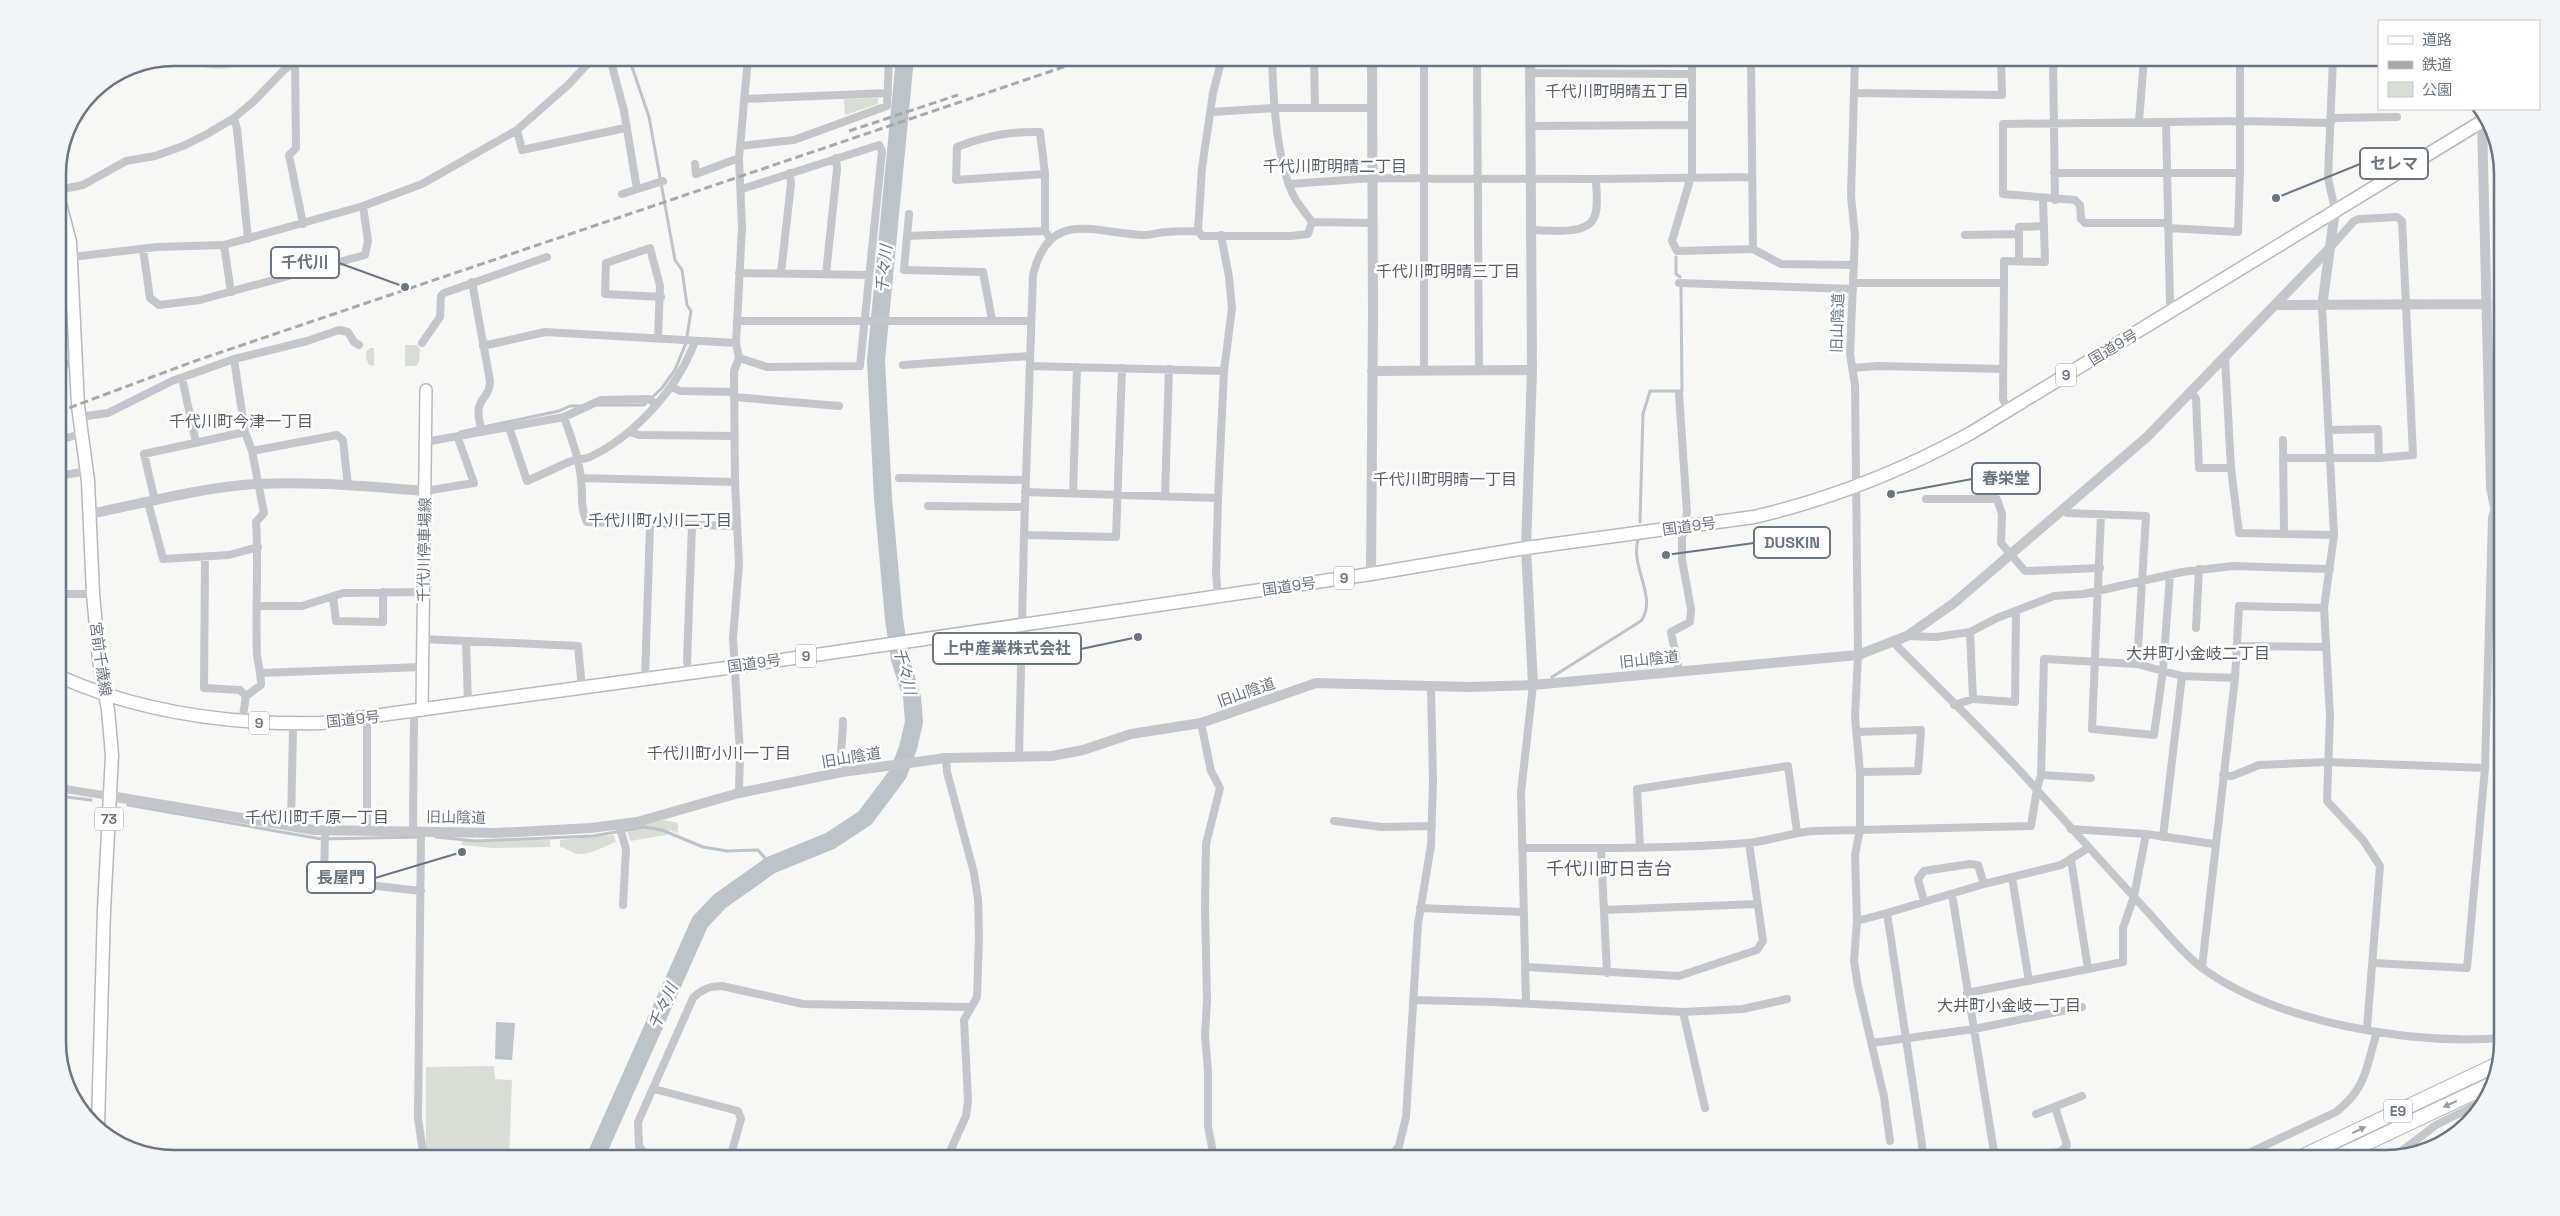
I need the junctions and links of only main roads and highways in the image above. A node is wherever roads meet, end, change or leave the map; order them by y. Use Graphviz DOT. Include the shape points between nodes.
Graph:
graph roads {
  1 [pos="2479,119"];
  2 [pos="66,227"];
  3 [pos="426,390"];
  4 [pos="66,679"];
  5 [pos="106,694"];
  6 [pos="418,711"];
  7 [pos="2491,1067"];
  8 [pos="2483,1088"];
  9 [pos="98,1118"];
  10 [pos="2316,1150"];
  11 [pos="2352,1150"];
  1 -- 6 [label="main road, 国道9号 / 9" via="2008,411 1937,452 1823,499 1762,515 1526,548 1371,574"];
  2 -- 5 [label="main road, 宮前千歳線 / 73" via="72,257 75,362 87,471 93,594 99,660"];
  3 -- 6 [label="main road, 千代川停車場線" via="423,639"];
  4 -- 5 [label="main road, 国道9号 / 9"];
  5 -- 6 [label="main road, 国道9号 / 9" via="182,714 242,722 293,724"];
  5 -- 9 [label="main road, 宮前千歳線 / 73" via="112,755"];
  10 -- 7 [label="highway, E9, one-way"];
  8 -- 11 [label="highway, E9, one-way"];
}
